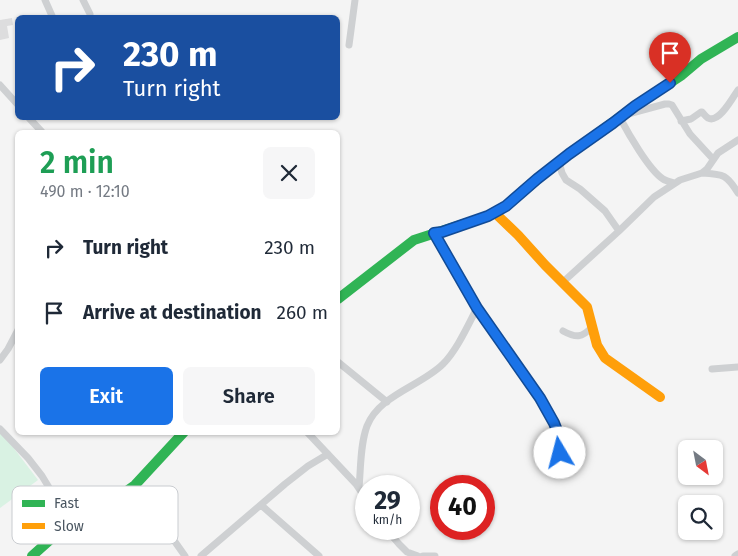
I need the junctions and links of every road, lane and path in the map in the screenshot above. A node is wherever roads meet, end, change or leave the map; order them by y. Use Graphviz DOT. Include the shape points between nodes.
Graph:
graph roads {
  1 [pos="45,0"];
  2 [pos="83,0"];
  3 [pos="355,0"];
  4 [pos="52,15"];
  5 [pos="90,15"];
  6 [pos="738,37"];
  7 [pos="349,45"];
  8 [pos="0,85"];
  9 [pos="738,90"];
  10 [pos="15,102"];
  11 [pos="621,116"];
  12 [pos="30,120"];
  13 [pos="681,121"];
  14 [pos="40,130"];
  15 [pos="738,140"];
  16 [pos="713,160"];
  17 [pos="559,162"];
  18 [pos="702,173"];
  19 [pos="674,183"];
  20 [pos="738,193"];
  21 [pos="495,212"];
  22 [pos="619,231"];
  23 [pos="434,233"];
  24 [pos="563,282"];
  25 [pos="340,298"];
  26 [pos="477,308"];
  27 [pos="592,326"];
  28 [pos="562,331"];
  29 [pos="15,336"];
  30 [pos="0,360"];
  31 [pos="340,364"];
  32 [pos="738,367"];
  33 [pos="712,369"];
  34 [pos="660,397"];
  35 [pos="387,402"];
  36 [pos="0,429"];
  37 [pos="181,435"];
  38 [pos="310,435"];
  39 [pos="328,454"];
  40 [pos="554,468"];
  41 [pos="360,475"];
  42 [pos="355,483"];
  43 [pos="135,484"];
  44 [pos="48,486"];
  45 [pos="132,486"];
  46 [pos="261,505"];
  47 [pos="396,540"];
  48 [pos="45,544"];
  49 [pos="178,544"];
  50 [pos="211,547"];
  51 [pos="316,555"];
  52 [pos="32,556"];
  53 [pos="186,556"];
  54 [pos="202,556"];
  55 [pos="213,556"];
  56 [pos="418,556"];
  57 [pos="424,556"];
  58 [pos="435,556"];
  1 -- 4 [label="street"];
  2 -- 5 [label="street"];
  3 -- 7 [label="street"];
  6 -- 11 [label="street"];
  8 -- 10 [label="street"];
  9 -- 13 [label="street" via="715,118 707,118 702,112"];
  11 -- 13 [label="street" via="669,104"];
  11 -- 17 [label="street"];
  11 -- 19 [label="street" via="629,135 649,164 662,179"];
  12 -- 14 [label="street"];
  13 -- 16 [label="street"];
  15 -- 16 [label="street"];
  16 -- 18 [label="street"];
  17 -- 21 [label="street"];
  17 -- 22 [label="street" via="566,180 605,211"];
  18 -- 19 [label="street"];
  18 -- 20 [label="street" via="726,177"];
  19 -- 22 [label="street" via="654,197"];
  21 -- 23 [label="street"];
  21 -- 24 [label="street"];
  22 -- 24 [label="street"];
  23 -- 25 [label="street" via="414,240"];
  23 -- 26 [label="street"];
  24 -- 27 [label="street" via="587,307"];
  26 -- 35 [label="street" via="443,364"];
  26 -- 40 [label="street" via="554,423 560,438 560,453"];
  27 -- 28 [label="street" via="579,336"];
  27 -- 34 [label="street" via="597,346 605,358"];
  29 -- 30 [label="street"];
  31 -- 35 [label="street"];
  32 -- 33 [label="street"];
  35 -- 41 [label="street" via="375,412 367,426"];
  36 -- 44 [label="street" via="28,458"];
  37 -- 43 [label="street"];
  38 -- 39 [label="street"];
  39 -- 42 [label="street"];
  39 -- 46 [label="street" via="308,466"];
  43 -- 45 [label="street"];
  46 -- 50 [label="street"];
  46 -- 51 [label="street"];
  47 -- 56 [label="street" via="407,552"];
  48 -- 52 [label="street"];
  49 -- 53 [label="street"];
  50 -- 54 [label="street"];
  50 -- 55 [label="street"];
  57 -- 58 [label="street"];
}
